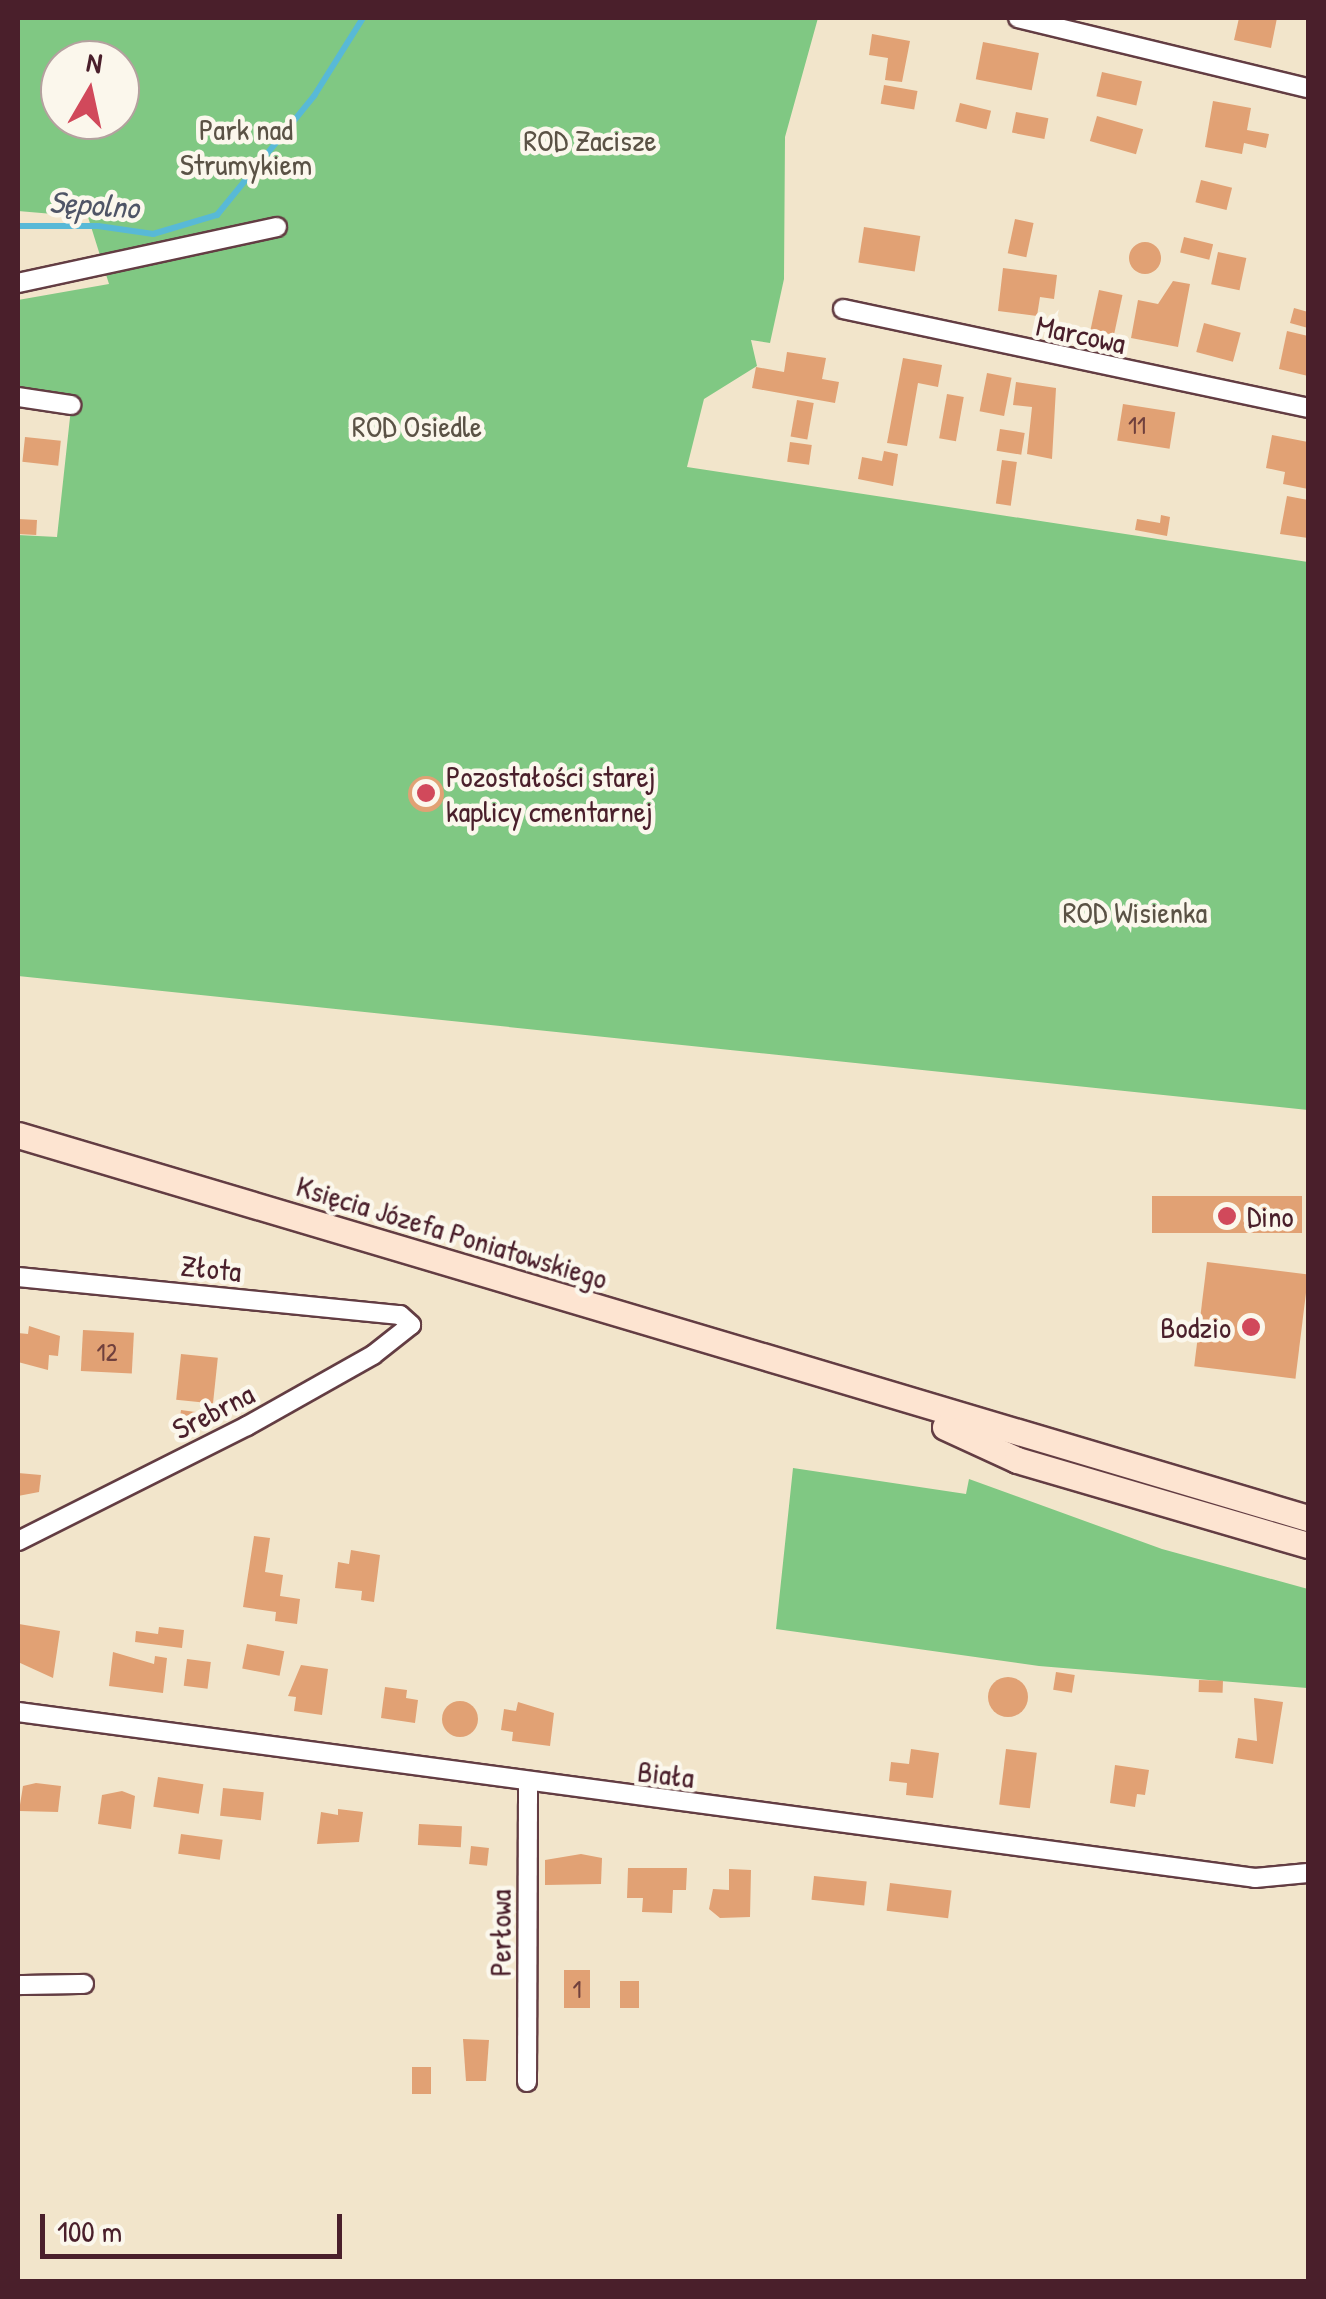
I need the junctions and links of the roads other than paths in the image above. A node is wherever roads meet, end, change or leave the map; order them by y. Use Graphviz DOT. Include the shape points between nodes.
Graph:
graph roads {
  1 [pos="1018,18"];
  2 [pos="1308,88"];
  3 [pos="277,227"];
  4 [pos="18,283"];
  5 [pos="843,309"];
  6 [pos="18,397"];
  7 [pos="71,405"];
  8 [pos="1308,408"];
  9 [pos="18,1134"];
  10 [pos="18,1277"];
  11 [pos="400,1315"];
  12 [pos="868,1391"];
  13 [pos="1308,1518"];
  14 [pos="18,1541"];
  15 [pos="1308,1545"];
  16 [pos="18,1712"];
  17 [pos="528,1784"];
  18 [pos="1308,1873"];
  19 [pos="84,1984"];
  20 [pos="18,1985"];
  21 [pos="527,2082"];
  1 -- 2 [label="street"];
  3 -- 4 [label="street" via="172,244"];
  5 -- 8 [label="street, Marcowa"];
  6 -- 7 [label="street"];
  9 -- 12 [label="main road, Księcia Józefa Poniatowskiego"];
  10 -- 11 [label="street, Złota"];
  11 -- 14 [label="street, Srebrna" via="410,1331 373,1356"];
  12 -- 13 [label="main road, Księcia Józefa Poniatowskiego"];
  12 -- 15 [label="main road, Księcia Józefa Poniatowskiego" via="1017,1460"];
  16 -- 17 [label="street, Biała"];
  17 -- 18 [label="street, Biała" via="1255,1878"];
  17 -- 21 [label="street, Perłowa"];
  19 -- 20 [label="street"];
}
